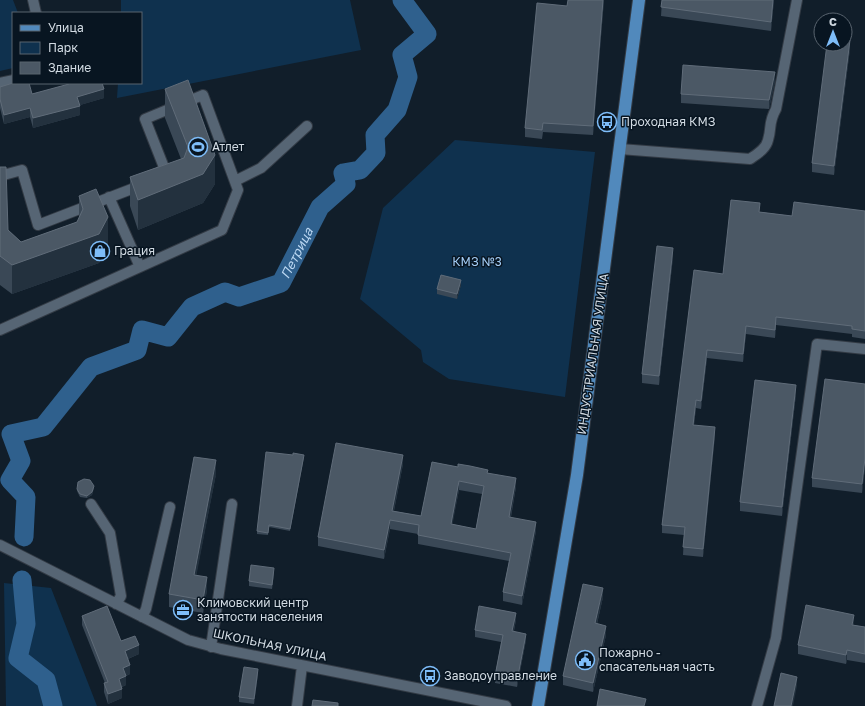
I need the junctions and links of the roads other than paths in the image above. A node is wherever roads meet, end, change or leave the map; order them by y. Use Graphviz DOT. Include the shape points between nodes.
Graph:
graph roads {
  1 [pos="33,0"];
  2 [pos="639,0"];
  3 [pos="797,0"];
  4 [pos="36,12"];
  5 [pos="12,80"];
  6 [pos="0,83"];
  7 [pos="307,126"];
  8 [pos="620,149"];
  9 [pos="0,176"];
  10 [pos="234,181"];
  11 [pos="109,198"];
  12 [pos="140,267"];
  13 [pos="0,330"];
  14 [pos="865,349"];
  15 [pos="91,504"];
  16 [pos="232,504"];
  17 [pos="170,506"];
  18 [pos="0,545"];
  19 [pos="116,604"];
  20 [pos="142,617"];
  21 [pos="211,647"];
  22 [pos="302,666"];
  23 [pos="297,706"];
  24 [pos="506,706"];
  25 [pos="538,706"];
  26 [pos="757,706"];
  1 -- 4 [label="street"];
  2 -- 8 [label="main road, ИНДУСТРИАЛЬНАЯ УЛИЦА"];
  3 -- 8 [label="street" via="776,110 770,120 768,141 762,150 750,159"];
  5 -- 6 [label="street"];
  7 -- 10 [label="street" via="261,168"];
  8 -- 25 [label="main road, ИНДУСТРИАЛЬНАЯ УЛИЦА" via="577,475"];
  9 -- 11 [label="street" via="22,170 38,225"];
  10 -- 11 [label="street" via="203,95 146,119 167,175"];
  10 -- 12 [label="street" via="238,190 222,230"];
  11 -- 12 [label="street"];
  12 -- 13 [label="street"];
  14 -- 26 [label="street" via="817,344 776,638"];
  15 -- 19 [label="street" via="110,533 121,596"];
  16 -- 21 [label="street"];
  17 -- 20 [label="street"];
  18 -- 19 [label="street, ШКОЛЬНАЯ УЛИЦА"];
  19 -- 20 [label="street, ШКОЛЬНАЯ УЛИЦА"];
  20 -- 21 [label="street, ШКОЛЬНАЯ УЛИЦА" via="188,640"];
  21 -- 22 [label="street, ШКОЛЬНАЯ УЛИЦА"];
  22 -- 23 [label="street"];
  22 -- 24 [label="street, ШКОЛЬНАЯ УЛИЦА"];
}
